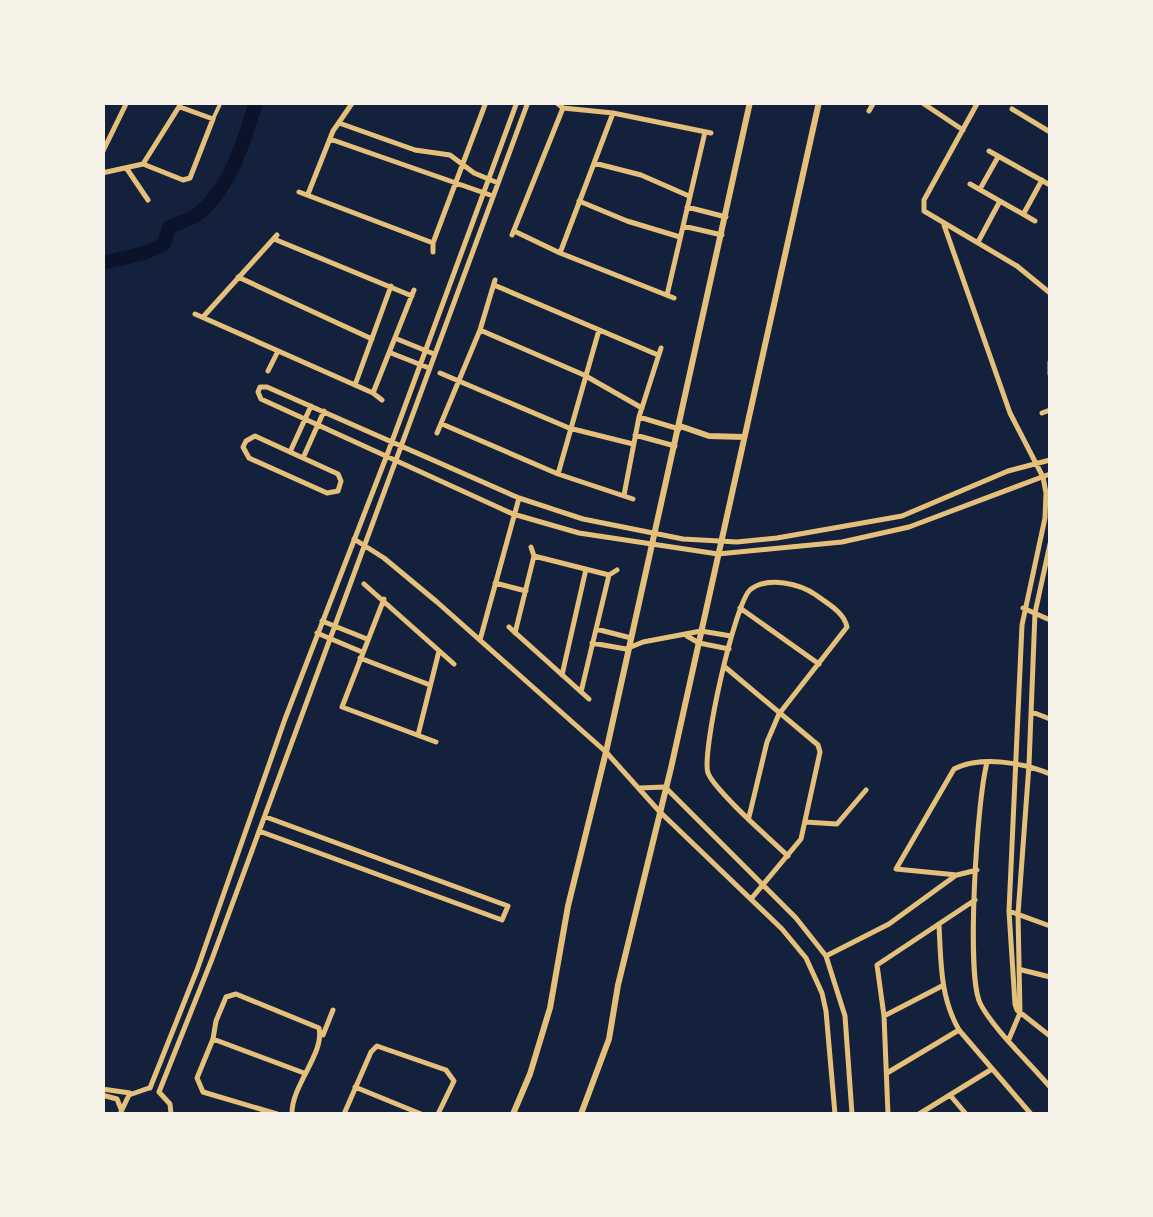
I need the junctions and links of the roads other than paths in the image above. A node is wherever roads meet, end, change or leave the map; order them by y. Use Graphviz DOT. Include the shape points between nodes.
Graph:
graph roads {
  1 [pos="127,102"];
  2 [pos="221,102"];
  3 [pos="353,102"];
  4 [pos="476,102"];
  5 [pos="517,102"];
  6 [pos="528,102"];
  7 [pos="750,102"];
  8 [pos="819,102"];
  9 [pos="874,102"];
  10 [pos="922,102"];
  11 [pos="978,102"];
  12 [pos="485,103"];
  13 [pos="181,105"];
  14 [pos="560,106"];
  15 [pos="1012,109"];
  16 [pos="869,111"];
  17 [pos="613,113"];
  18 [pos="213,119"];
  19 [pos="338,123"];
  20 [pos="963,130"];
  21 [pos="1050,132"];
  22 [pos="330,139"];
  23 [pos="500,146"];
  24 [pos="510,150"];
  25 [pos="989,151"];
  26 [pos="102,154"];
  27 [pos="998,157"];
  28 [pos="594,163"];
  29 [pos="143,164"];
  30 [pos="462,165"];
  31 [pos="126,168"];
  32 [pos="102,172"];
  33 [pos="488,179"];
  34 [pos="1042,180"];
  35 [pos="498,183"];
  36 [pos="970,184"];
  37 [pos="455,185"];
  38 [pos="1050,185"];
  39 [pos="980,189"];
  40 [pos="298,192"];
  41 [pos="483,193"];
  42 [pos="308,194"];
  43 [pos="493,196"];
  44 [pos="689,196"];
  45 [pos="148,200"];
  46 [pos="580,201"];
  47 [pos="1000,201"];
  48 [pos="687,207"];
  49 [pos="1024,214"];
  50 [pos="726,218"];
  51 [pos="1036,222"];
  52 [pos="944,225"];
  53 [pos="684,226"];
  54 [pos="722,235"];
  55 [pos="681,237"];
  56 [pos="978,242"];
  57 [pos="433,243"];
  58 [pos="434,252"];
  59 [pos="560,253"];
  60 [pos="238,277"];
  61 [pos="391,286"];
  62 [pos="1050,293"];
  63 [pos="195,314"];
  64 [pos="203,318"];
  65 [pos="480,330"];
  66 [pos="598,330"];
  67 [pos="372,338"];
  68 [pos="397,338"];
  69 [pos="278,351"];
  70 [pos="425,351"];
  71 [pos="391,353"];
  72 [pos="434,354"];
  73 [pos="1050,362"];
  74 [pos="420,364"];
  75 [pos="429,368"];
  76 [pos="268,371"];
  77 [pos="440,373"];
  78 [pos="1050,374"];
  79 [pos="584,376"];
  80 [pos="460,381"];
  81 [pos="355,385"];
  82 [pos="372,393"];
  83 [pos="382,400"];
  84 [pos="311,406"];
  85 [pos="642,408"];
  86 [pos="1050,410"];
  87 [pos="324,411"];
  88 [pos="1042,412"];
  89 [pos="639,417"];
  90 [pos="305,418"];
  91 [pos="318,424"];
  92 [pos="442,424"];
  93 [pos="679,427"];
  94 [pos="569,428"];
  95 [pos="437,434"];
  96 [pos="635,434"];
  97 [pos="744,437"];
  98 [pos="392,441"];
  99 [pos="400,444"];
  100 [pos="633,444"];
  101 [pos="675,446"];
  102 [pos="290,452"];
  103 [pos="387,455"];
  104 [pos="304,458"];
  105 [pos="395,459"];
  106 [pos="1050,460"];
  107 [pos="1038,464"];
  108 [pos="558,474"];
  109 [pos="1047,476"];
  110 [pos="624,495"];
  111 [pos="519,498"];
  112 [pos="633,499"];
  113 [pos="513,514"];
  114 [pos="1048,519"];
  115 [pos="654,534"];
  116 [pos="354,539"];
  117 [pos="721,541"];
  118 [pos="366,544"];
  119 [pos="1050,544"];
  120 [pos="651,546"];
  121 [pos="531,547"];
  122 [pos="718,554"];
  123 [pos="534,556"];
  124 [pos="586,569"];
  125 [pos="617,570"];
  126 [pos="609,574"];
  127 [pos="495,583"];
  128 [pos="364,584"];
  129 [pos="526,591"];
  130 [pos="384,599"];
  131 [pos="740,608"];
  132 [pos="1022,608"];
  133 [pos="1035,613"];
  134 [pos="1050,620"];
  135 [pos="322,621"];
  136 [pos="334,626"];
  137 [pos="509,627"];
  138 [pos="596,629"];
  139 [pos="701,631"];
  140 [pos="516,633"];
  141 [pos="317,634"];
  142 [pos="687,636"];
  143 [pos="732,636"];
  144 [pos="629,637"];
  145 [pos="329,638"];
  146 [pos="367,639"];
  147 [pos="480,640"];
  148 [pos="643,642"];
  149 [pos="592,643"];
  150 [pos="698,643"];
  151 [pos="626,649"];
  152 [pos="729,649"];
  153 [pos="439,650"];
  154 [pos="361,655"];
  155 [pos="454,664"];
  156 [pos="819,664"];
  157 [pos="725,668"];
  158 [pos="562,675"];
  159 [pos="430,686"];
  160 [pos="581,692"];
  161 [pos="589,699"];
  162 [pos="1032,712"];
  163 [pos="780,714"];
  164 [pos="1050,719"];
  165 [pos="418,735"];
  166 [pos="436,742"];
  167 [pos="606,752"];
  168 [pos="987,763"];
  169 [pos="1018,764"];
  170 [pos="1029,765"];
  171 [pos="1050,774"];
  172 [pos="665,787"];
  173 [pos="639,788"];
  174 [pos="866,790"];
  175 [pos="659,811"];
  176 [pos="264,817"];
  177 [pos="749,817"];
  178 [pos="805,822"];
  179 [pos="259,832"];
  180 [pos="788,856"];
  181 [pos="978,870"];
  182 [pos="957,874"];
  183 [pos="764,884"];
  184 [pos="751,899"];
  185 [pos="975,900"];
  186 [pos="1010,911"];
  187 [pos="1018,914"];
  188 [pos="939,924"];
  189 [pos="1050,926"];
  190 [pos="826,956"];
  191 [pos="1022,970"];
  192 [pos="1050,977"];
  193 [pos="942,986"];
  194 [pos="333,1010"];
  195 [pos="1020,1013"];
  196 [pos="884,1016"];
  197 [pos="959,1030"];
  198 [pos="1049,1033"];
  199 [pos="846,1034"];
  200 [pos="322,1038"];
  201 [pos="214,1039"];
  202 [pos="830,1039"];
  203 [pos="1010,1039"];
  204 [pos="992,1069"];
  205 [pos="304,1073"];
  206 [pos="886,1073"];
  207 [pos="355,1087"];
  208 [pos="1050,1087"];
  209 [pos="150,1088"];
  210 [pos="102,1092"];
  211 [pos="132,1092"];
  212 [pos="159,1092"];
  213 [pos="950,1096"];
  214 [pos="120,1112"];
  215 [pos="174,1114"];
  216 [pos="277,1114"];
  217 [pos="292,1114"];
  218 [pos="344,1114"];
  219 [pos="420,1114"];
  220 [pos="438,1114"];
  221 [pos="513,1114"];
  222 [pos="581,1114"];
  223 [pos="835,1114"];
  224 [pos="852,1114"];
  225 [pos="888,1114"];
  226 [pos="919,1114"];
  227 [pos="966,1114"];
  228 [pos="1031,1114"];
  1 -- 26 [label="street"];
  2 -- 18 [label="street"];
  3 -- 19 [label="street"];
  4 -- 12 [label="street"];
  5 -- 23 [label="street"];
  6 -- 24 [label="street"];
  7 -- 50 [label="main road"];
  8 -- 97 [label="main road"];
  9 -- 16 [label="street"];
  10 -- 20 [label="street"];
  11 -- 20 [label="street"];
  12 -- 30 [label="street"];
  13 -- 18 [label="street"];
  13 -- 29 [label="street"];
  14 -- 17 [label="street"];
  14 -- 59 [label="street" via="513,233"];
  15 -- 21 [label="street"];
  17 -- 28 [label="street"];
  17 -- 44 [label="street" via="708,133"];
  18 -- 29 [label="street" via="190,178"];
  19 -- 22 [label="street"];
  19 -- 30 [label="street"];
  20 -- 52 [label="street" via="924,200 926,215"];
  22 -- 37 [label="street"];
  22 -- 42 [label="street"];
  23 -- 24 [label="street"];
  23 -- 33 [label="street"];
  24 -- 35 [label="street"];
  25 -- 27 [label="street"];
  27 -- 34 [label="street"];
  27 -- 39 [label="street"];
  28 -- 44 [label="street"];
  28 -- 46 [label="street"];
  29 -- 31 [label="street"];
  30 -- 33 [label="street"];
  30 -- 37 [label="street"];
  31 -- 32 [label="street"];
  31 -- 45 [label="street"];
  33 -- 35 [label="street"];
  33 -- 41 [label="street"];
  34 -- 38 [label="street"];
  34 -- 49 [label="street"];
  35 -- 43 [label="street"];
  36 -- 39 [label="street"];
  37 -- 41 [label="street"];
  37 -- 57 [label="street"];
  39 -- 47 [label="street"];
  40 -- 42 [label="street"];
  41 -- 43 [label="street"];
  41 -- 70 [label="street"];
  42 -- 57 [label="street"];
  43 -- 72 [label="street"];
  44 -- 48 [label="street"];
  46 -- 55 [label="street"];
  46 -- 59 [label="street"];
  47 -- 49 [label="street"];
  47 -- 56 [label="street"];
  48 -- 50 [label="street"];
  48 -- 53 [label="street"];
  49 -- 51 [label="street"];
  50 -- 54 [label="main road"];
  52 -- 56 [label="street"];
  52 -- 107 [label="street" via="1010,413"];
  53 -- 54 [label="street"];
  53 -- 55 [label="street"];
  54 -- 93 [label="main road"];
  55 -- 59 [label="street" via="671,296"];
  56 -- 62 [label="street"];
  57 -- 58 [label="street"];
  60 -- 61 [label="street" via="276,237"];
  60 -- 64 [label="street"];
  60 -- 67 [label="street"];
  61 -- 67 [label="street"];
  61 -- 68 [label="street" via="413,293"];
  63 -- 64 [label="street"];
  64 -- 69 [label="street"];
  65 -- 66 [label="street" via="494,283"];
  65 -- 79 [label="street"];
  65 -- 80 [label="street"];
  66 -- 79 [label="street"];
  66 -- 85 [label="street" via="659,351"];
  67 -- 81 [label="street"];
  68 -- 70 [label="street"];
  68 -- 71 [label="street"];
  69 -- 76 [label="street"];
  69 -- 81 [label="street"];
  70 -- 72 [label="street"];
  70 -- 74 [label="street"];
  71 -- 74 [label="street"];
  71 -- 82 [label="street"];
  72 -- 75 [label="street"];
  73 -- 78 [label="street"];
  74 -- 75 [label="street"];
  74 -- 98 [label="street"];
  75 -- 99 [label="street"];
  77 -- 80 [label="street"];
  79 -- 85 [label="street"];
  79 -- 94 [label="street"];
  80 -- 92 [label="street"];
  80 -- 94 [label="street"];
  81 -- 82 [label="street"];
  82 -- 83 [label="street"];
  84 -- 87 [label="street"];
  84 -- 90 [label="street"];
  84 -- 90 [label="street" via="268,387 258,390 261,398"];
  85 -- 89 [label="street"];
  86 -- 88 [label="street"];
  87 -- 91 [label="street"];
  87 -- 98 [label="street"];
  89 -- 93 [label="street"];
  89 -- 96 [label="street"];
  90 -- 91 [label="street"];
  90 -- 102 [label="street"];
  91 -- 103 [label="street"];
  91 -- 104 [label="street"];
  92 -- 95 [label="street"];
  92 -- 108 [label="street"];
  93 -- 97 [label="main road"];
  93 -- 101 [label="main road"];
  94 -- 100 [label="street"];
  94 -- 108 [label="street"];
  96 -- 100 [label="street"];
  96 -- 101 [label="street"];
  97 -- 117 [label="main road"];
  98 -- 99 [label="street"];
  98 -- 103 [label="street"];
  99 -- 105 [label="street"];
  99 -- 111 [label="street"];
  100 -- 110 [label="street"];
  101 -- 115 [label="main road"];
  102 -- 104 [label="street"];
  102 -- 104 [label="street" via="255,436 243,448 249,458 327,493 338,490 338,474"];
  103 -- 105 [label="street"];
  103 -- 116 [label="street"];
  105 -- 113 [label="street"];
  105 -- 118 [label="street"];
  106 -- 107 [label="street"];
  107 -- 109 [label="street"];
  107 -- 117 [label="street" via="902,516"];
  108 -- 110 [label="street"];
  109 -- 114 [label="street"];
  109 -- 122 [label="street" via="909,527 842,542"];
  110 -- 112 [label="street"];
  111 -- 113 [label="street"];
  111 -- 115 [label="street"];
  113 -- 120 [label="street"];
  113 -- 127 [label="street"];
  114 -- 132 [label="street"];
  115 -- 117 [label="street"];
  115 -- 120 [label="main road"];
  116 -- 118 [label="street"];
  116 -- 135 [label="street"];
  117 -- 122 [label="main road"];
  118 -- 136 [label="street"];
  118 -- 147 [label="street"];
  119 -- 133 [label="street"];
  120 -- 122 [label="street"];
  120 -- 144 [label="main road"];
  121 -- 123 [label="street"];
  122 -- 139 [label="main road"];
  123 -- 124 [label="street"];
  123 -- 129 [label="street"];
  124 -- 126 [label="street"];
  124 -- 158 [label="street"];
  125 -- 126 [label="street"];
  126 -- 138 [label="street"];
  127 -- 129 [label="street"];
  127 -- 147 [label="street"];
  128 -- 130 [label="street"];
  129 -- 140 [label="street"];
  130 -- 146 [label="street"];
  130 -- 153 [label="street"];
  131 -- 143 [label="street"];
  131 -- 156 [label="street"];
  131 -- 156 [label="street" via="758,586 805,587 846,620 846,632"];
  132 -- 133 [label="street"];
  132 -- 169 [label="street"];
  133 -- 134 [label="street"];
  133 -- 162 [label="street"];
  135 -- 136 [label="street"];
  135 -- 141 [label="street"];
  136 -- 145 [label="street"];
  136 -- 146 [label="street"];
  137 -- 140 [label="street"];
  138 -- 144 [label="street"];
  138 -- 149 [label="street"];
  139 -- 142 [label="street"];
  139 -- 143 [label="street"];
  139 -- 150 [label="main road"];
  140 -- 158 [label="street"];
  141 -- 145 [label="street"];
  141 -- 209 [label="street"];
  142 -- 148 [label="street"];
  142 -- 150 [label="street"];
  143 -- 152 [label="street"];
  144 -- 148 [label="street"];
  144 -- 151 [label="main road"];
  145 -- 154 [label="street"];
  145 -- 176 [label="street"];
  146 -- 154 [label="street"];
  147 -- 167 [label="street"];
  148 -- 151 [label="street"];
  149 -- 151 [label="street"];
  149 -- 160 [label="street"];
  150 -- 152 [label="street"];
  150 -- 172 [label="main road"];
  151 -- 167 [label="main road"];
  152 -- 157 [label="street"];
  153 -- 155 [label="street"];
  153 -- 159 [label="street"];
  154 -- 159 [label="street"];
  154 -- 165 [label="street" via="342,707"];
  156 -- 163 [label="street"];
  157 -- 163 [label="street"];
  157 -- 177 [label="street" via="706,769"];
  158 -- 160 [label="street"];
  159 -- 165 [label="street"];
  160 -- 161 [label="street"];
  162 -- 164 [label="street"];
  162 -- 170 [label="street"];
  163 -- 177 [label="street"];
  163 -- 178 [label="street" via="820,752"];
  165 -- 166 [label="street"];
  167 -- 173 [label="street"];
  167 -- 221 [label="main road" via="550,1008"];
  168 -- 169 [label="street"];
  168 -- 181 [label="street" via="979,798"];
  168 -- 182 [label="street" via="963,765 949,775 896,869"];
  169 -- 170 [label="street"];
  169 -- 186 [label="street"];
  170 -- 171 [label="street"];
  170 -- 187 [label="street"];
  172 -- 173 [label="street"];
  172 -- 175 [label="main road"];
  172 -- 183 [label="street"];
  173 -- 175 [label="street"];
  174 -- 178 [label="street" via="838,824"];
  175 -- 184 [label="street"];
  175 -- 222 [label="main road" via="609,1040"];
  176 -- 179 [label="street"];
  176 -- 179 [label="street" via="508,906 502,920"];
  177 -- 180 [label="street"];
  178 -- 180 [label="street"];
  179 -- 212 [label="street"];
  180 -- 183 [label="street"];
  181 -- 182 [label="street"];
  181 -- 185 [label="street"];
  182 -- 190 [label="street" via="889,924"];
  183 -- 184 [label="street"];
  183 -- 190 [label="street"];
  184 -- 202 [label="street" via="806,958 822,993"];
  185 -- 188 [label="street"];
  185 -- 203 [label="street" via="978,1000"];
  186 -- 187 [label="street"];
  186 -- 195 [label="street" via="1013,993"];
  187 -- 189 [label="street"];
  187 -- 191 [label="street"];
  188 -- 193 [label="street"];
  188 -- 196 [label="street" via="877,965"];
  190 -- 199 [label="street"];
  191 -- 192 [label="street"];
  191 -- 195 [label="street"];
  193 -- 196 [label="street"];
  193 -- 197 [label="street"];
  194 -- 200 [label="street"];
  195 -- 198 [label="street"];
  195 -- 203 [label="street"];
  196 -- 206 [label="street"];
  197 -- 204 [label="street"];
  197 -- 206 [label="street"];
  199 -- 202 [label="street"];
  199 -- 224 [label="street"];
  200 -- 201 [label="street" via="310,1022 236,994 221,1003"];
  200 -- 205 [label="street"];
  201 -- 205 [label="street"];
  201 -- 216 [label="street" via="197,1078 204,1092"];
  202 -- 223 [label="street"];
  203 -- 208 [label="street"];
  204 -- 213 [label="street"];
  204 -- 228 [label="street"];
  205 -- 217 [label="street"];
  206 -- 225 [label="street"];
  207 -- 218 [label="street"];
  207 -- 219 [label="street"];
  207 -- 220 [label="street" via="370,1052 386,1046 446,1070 454,1081"];
  209 -- 211 [label="street"];
  209 -- 212 [label="street"];
  210 -- 211 [label="street"];
  210 -- 214 [label="street" via="117,1098"];
  211 -- 214 [label="street"];
  212 -- 215 [label="street"];
  213 -- 226 [label="street"];
  213 -- 227 [label="street"];
}
